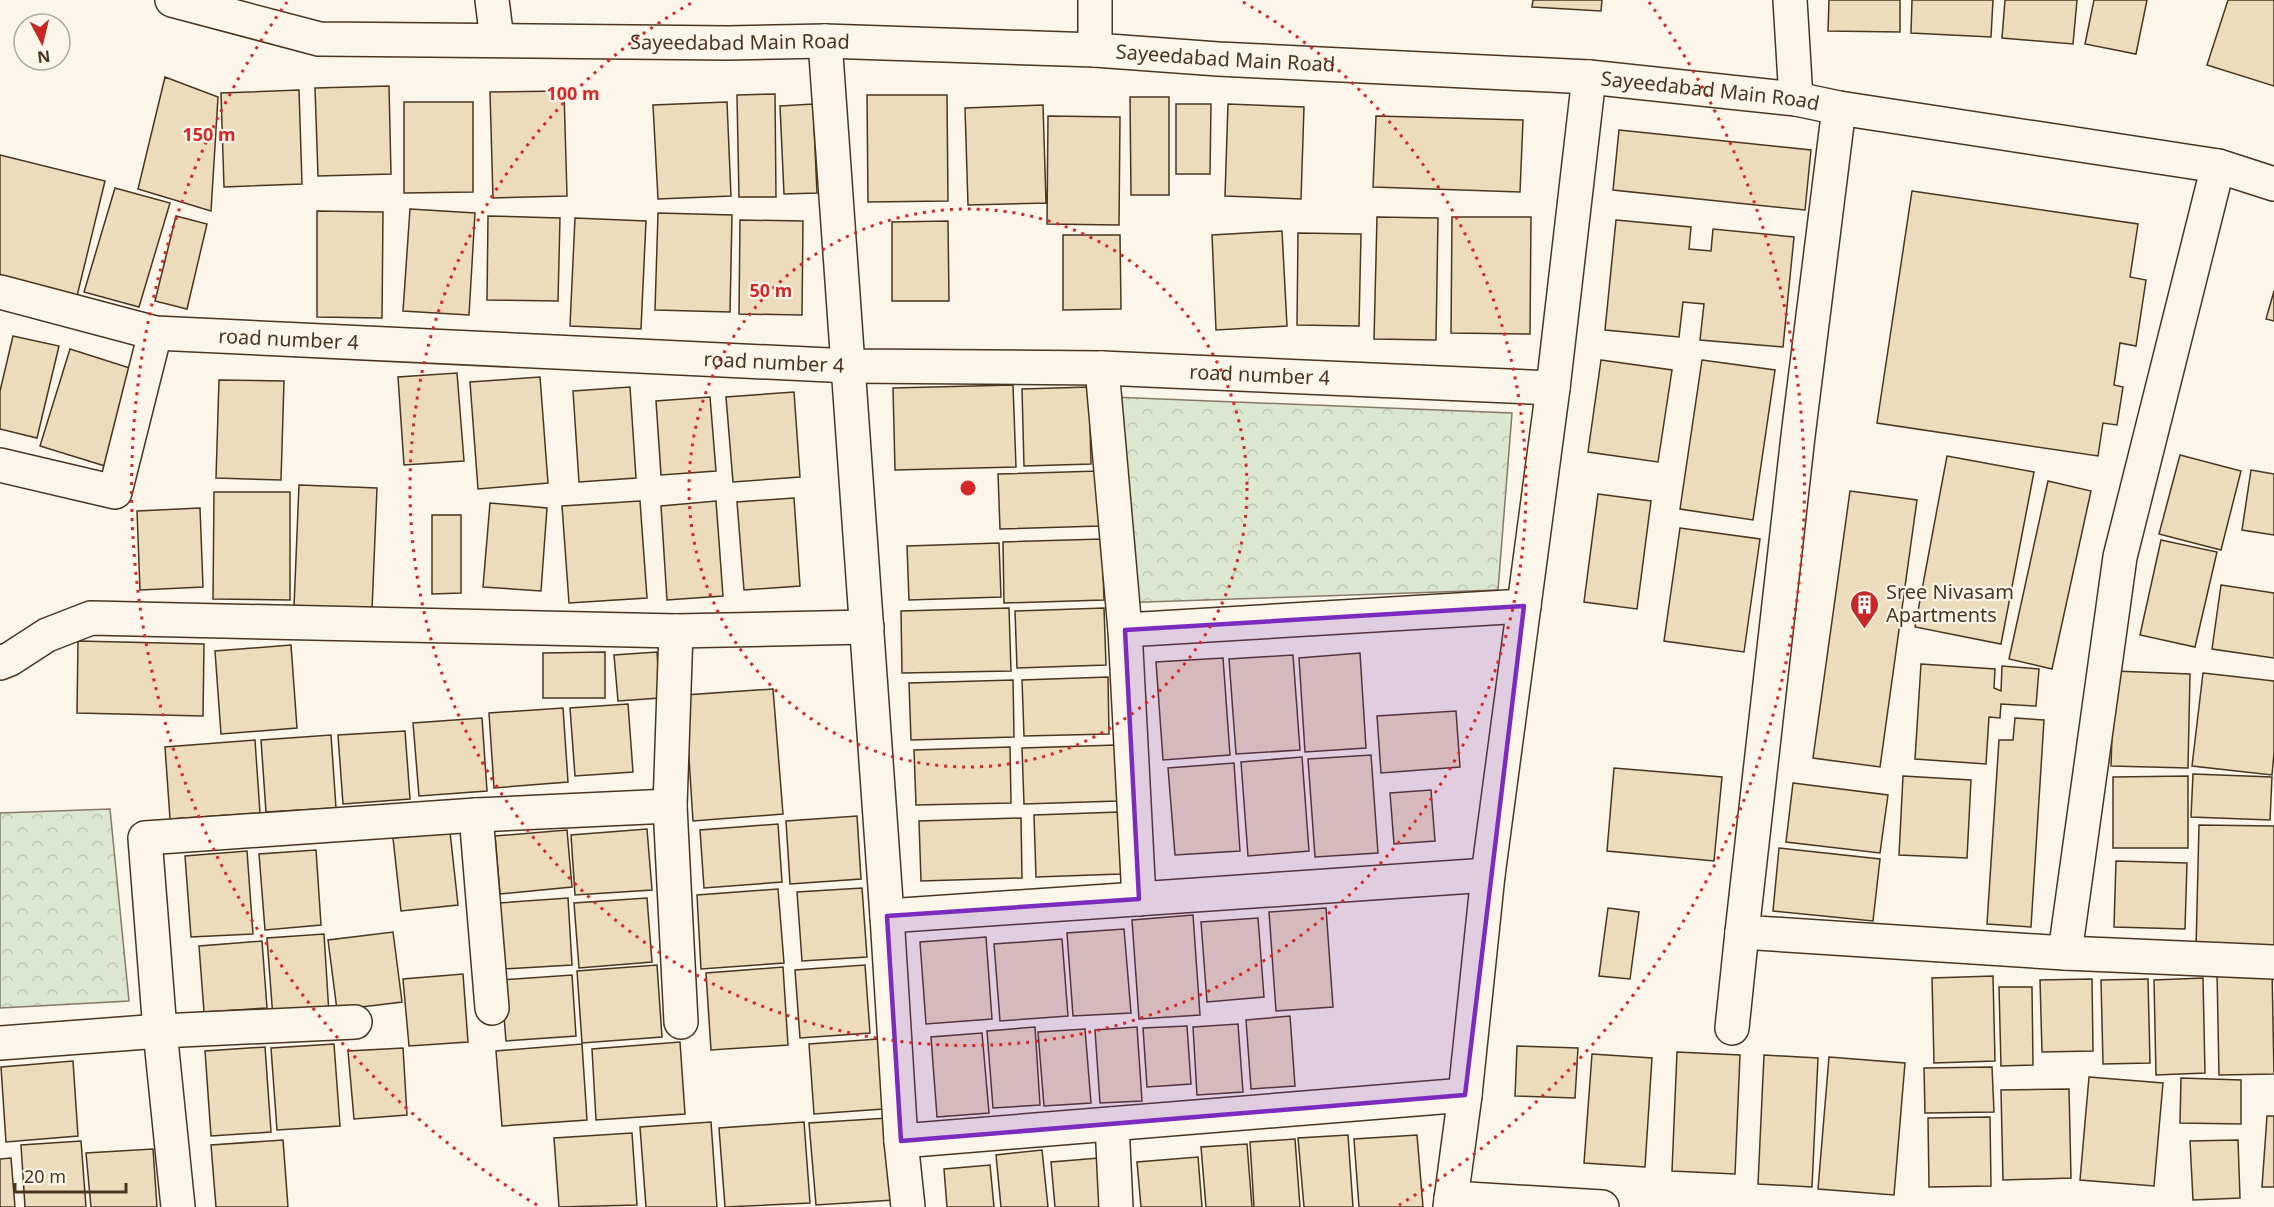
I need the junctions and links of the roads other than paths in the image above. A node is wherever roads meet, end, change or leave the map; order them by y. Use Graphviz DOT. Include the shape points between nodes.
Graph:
graph roads {
  1 [pos="172,0"];
  2 [pos="492,0"];
  3 [pos="1095,0"];
  4 [pos="1790,0"];
  5 [pos="497,40"];
  6 [pos="825,41"];
  7 [pos="1095,50"];
  8 [pos="1589,77"];
  9 [pos="1797,99"];
  10 [pos="1839,108"];
  11 [pos="2218,166"];
  12 [pos="2274,184"];
  13 [pos="0,292"];
  14 [pos="156,333"];
  15 [pos="850,366"];
  16 [pos="1102,368"];
  17 [pos="1553,388"];
  18 [pos="0,465"];
  19 [pos="1524,606"];
  20 [pos="867,627"];
  21 [pos="1125,630"];
  22 [pos="676,631"];
  23 [pos="0,663"];
  24 [pos="669,806"];
  25 [pos="476,815"];
  26 [pos="1488,875"];
  27 [pos="1139,899"];
  28 [pos="887,916"];
  29 [pos="1742,932"];
  30 [pos="2065,953"];
  31 [pos="2274,962"];
  32 [pos="492,1008"];
  33 [pos="355,1022"];
  34 [pos="681,1022"];
  35 [pos="1732,1028"];
  36 [pos="160,1031"];
  37 [pos="0,1043"];
  38 [pos="1465,1095"];
  39 [pos="1112,1124"];
  40 [pos="901,1141"];
  41 [pos="1451,1202"];
  42 [pos="178,1207"];
  43 [pos="908,1207"];
  44 [pos="1116,1207"];
  45 [pos="1602,1207"];
  1 -- 5 [label="street, Sayeedabad Main Road" via="319,39"];
  2 -- 5 [label="street"];
  3 -- 7 [label="street"];
  4 -- 9 [label="street"];
  5 -- 6 [label="street, Sayeedabad Main Road"];
  6 -- 7 [label="street, Sayeedabad Main Road"];
  6 -- 15 [label="street"];
  7 -- 8 [label="street, Sayeedabad Main Road"];
  8 -- 9 [label="street, Sayeedabad Main Road"];
  8 -- 17 [label="street"];
  9 -- 10 [label="street, Sayeedabad Main Road"];
  10 -- 11 [label="street, Sayeedabad Main Road"];
  10 -- 29 [label="street"];
  11 -- 12 [label="street, Sayeedabad Main Road"];
  11 -- 30 [label="street" via="2120,557"];
  13 -- 14 [label="street, road number 4"];
  14 -- 15 [label="street, road number 4"];
  14 -- 18 [label="street" via="115,492"];
  15 -- 16 [label="street, road number 4"];
  15 -- 20 [label="street"];
  16 -- 17 [label="street, road number 4"];
  16 -- 21 [label="street"];
  17 -- 19 [label="street"];
  19 -- 21 [label="street"];
  19 -- 26 [label="street"];
  20 -- 22 [label="street"];
  20 -- 28 [label="street"];
  21 -- 27 [label="street"];
  22 -- 23 [label="street" via="91,618 47,635"];
  22 -- 24 [label="street"];
  24 -- 25 [label="street"];
  24 -- 34 [label="street"];
  25 -- 32 [label="street"];
  25 -- 36 [label="street" via="145,838"];
  26 -- 27 [label="street"];
  26 -- 38 [label="street"];
  27 -- 28 [label="street"];
  28 -- 40 [label="street"];
  29 -- 30 [label="street"];
  29 -- 35 [label="street"];
  30 -- 31 [label="street"];
  33 -- 36 [label="street"];
  36 -- 37 [label="street"];
  36 -- 42 [label="street"];
  38 -- 39 [label="street"];
  38 -- 41 [label="street"];
  39 -- 40 [label="street"];
  39 -- 44 [label="street"];
  40 -- 43 [label="street"];
  41 -- 45 [label="street"];
}
